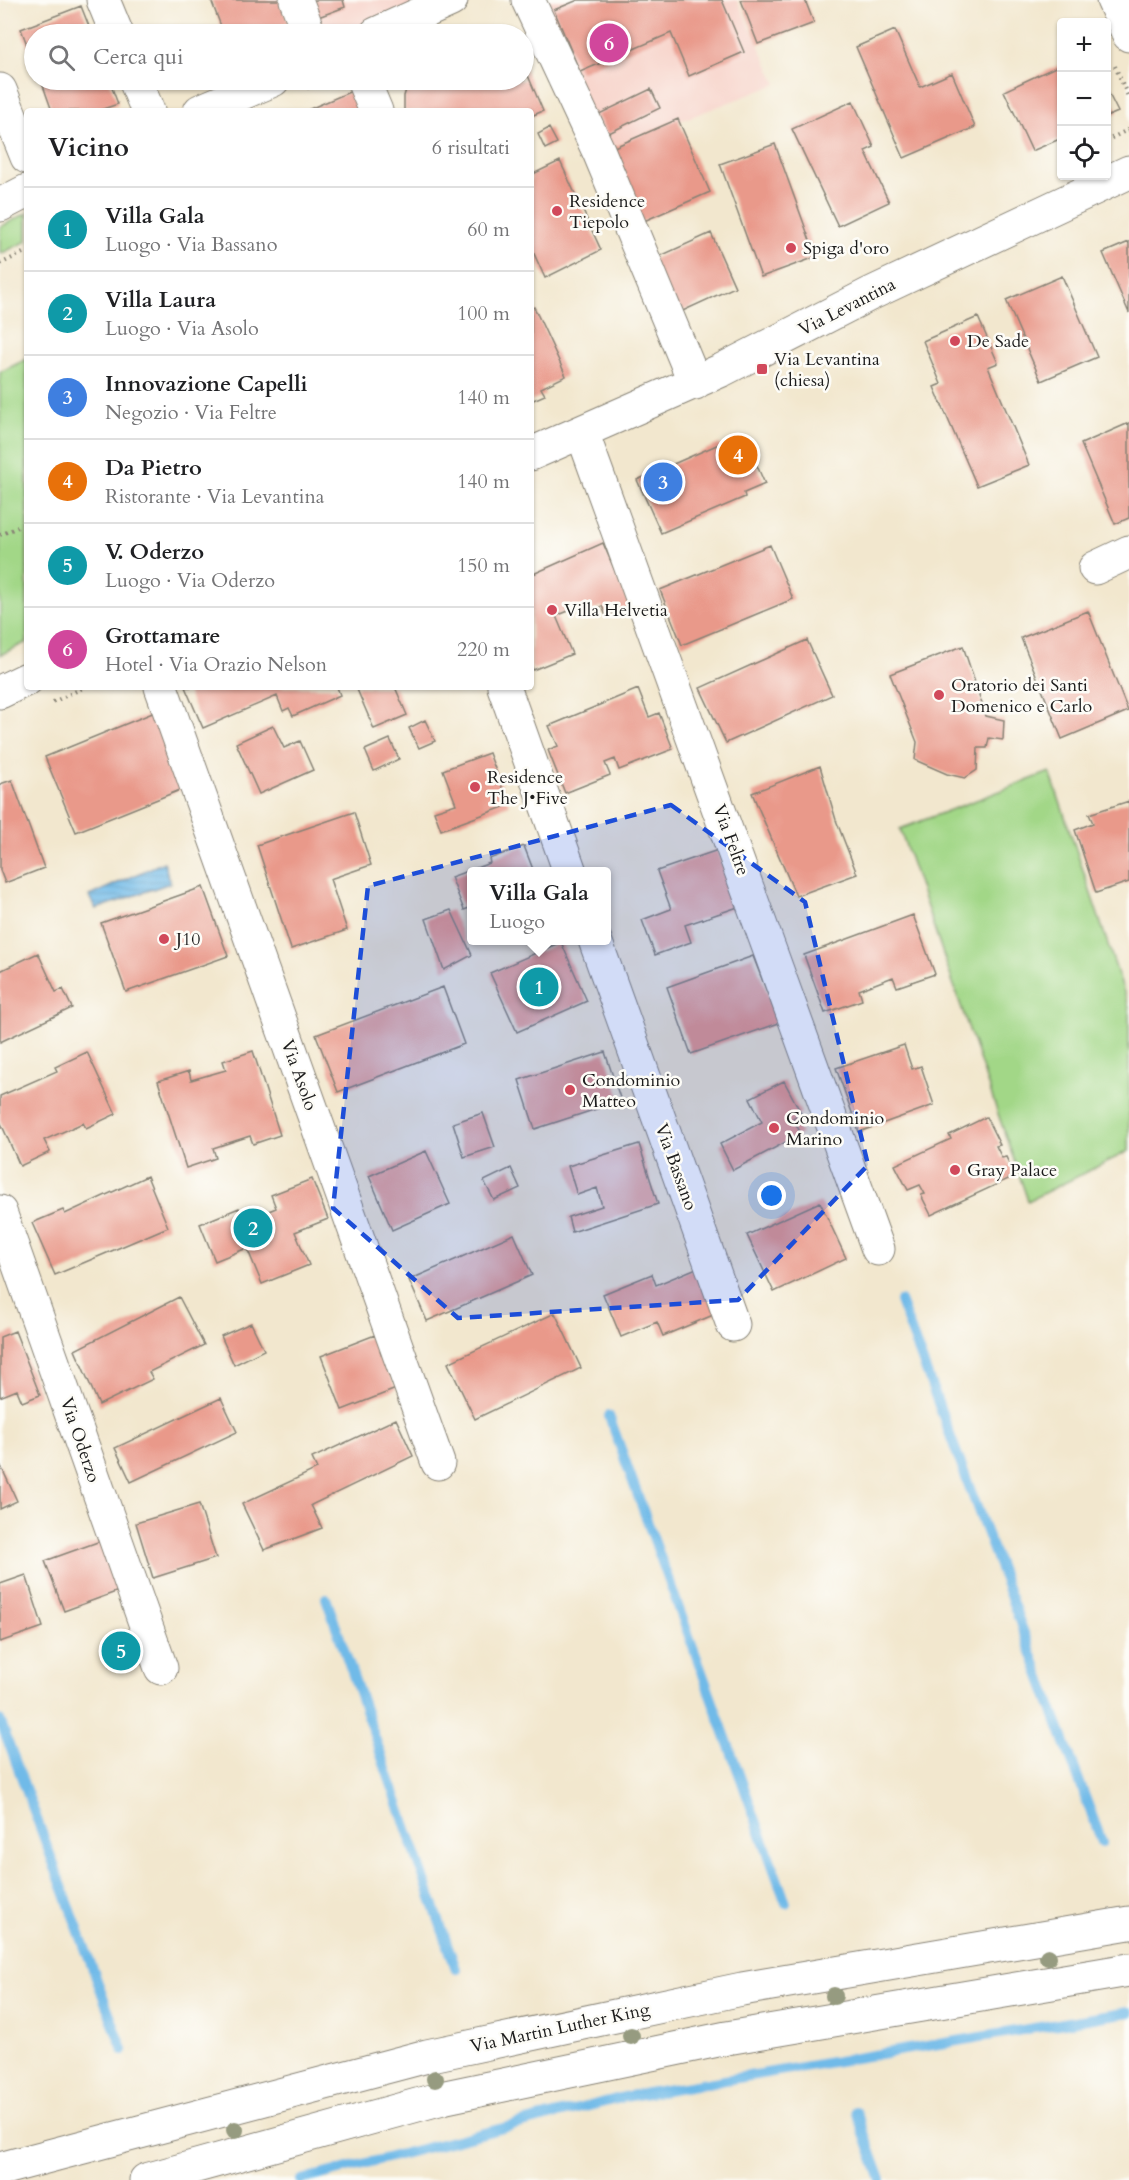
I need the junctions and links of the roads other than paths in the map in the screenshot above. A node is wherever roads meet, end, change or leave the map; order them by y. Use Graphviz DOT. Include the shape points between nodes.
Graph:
graph roads {
  1 [pos="102,0"];
  2 [pos="296,0"];
  3 [pos="451,0"];
  4 [pos="528,0"];
  5 [pos="1113,0"];
  6 [pos="113,24"];
  7 [pos="305,24"];
  8 [pos="398,24"];
  9 [pos="1120,46"];
  10 [pos="0,90"];
  11 [pos="139,90"];
  12 [pos="249,90"];
  13 [pos="367,90"];
  14 [pos="147,108"];
  15 [pos="207,108"];
  16 [pos="375,108"];
  17 [pos="24,150"];
  18 [pos="1129,172"];
  19 [pos="24,193"];
  20 [pos="0,205"];
  21 [pos="695,382"];
  22 [pos="582,432"];
  23 [pos="534,453"];
  24 [pos="1129,552"];
  25 [pos="1095,568"];
  26 [pos="24,680"];
  27 [pos="162,690"];
  28 [pos="505,690"];
  29 [pos="0,692"];
  30 [pos="568,867"];
  31 [pos="597,945"];
  32 [pos="0,1212"];
  33 [pos="878,1249"];
  34 [pos="734,1325"];
  35 [pos="438,1463"];
  36 [pos="161,1668"];
  37 [pos="1129,1923"];
  38 [pos="1129,1970"];
  39 [pos="0,2169"];
  40 [pos="146,2180"];
  1 -- 6 [label="street"];
  2 -- 7 [label="street"];
  3 -- 8 [label="street"];
  4 -- 21 [label="street" via="599,152"];
  5 -- 9 [label="street"];
  10 -- 17 [label="street"];
  11 -- 14 [label="street"];
  12 -- 15 [label="street"];
  13 -- 16 [label="street"];
  18 -- 21 [label="street, Via Levantina"];
  19 -- 20 [label="street"];
  21 -- 22 [label="street, Via Levantina"];
  22 -- 23 [label="street, Via Levantina"];
  22 -- 33 [label="street, Via Feltre"];
  24 -- 25 [label="street"];
  26 -- 29 [label="street"];
  27 -- 35 [label="street, Via Asolo"];
  28 -- 30 [label="street"];
  31 -- 34 [label="street, Via Bassano"];
  32 -- 36 [label="street, Via Oderzo"];
  37 -- 39 [label="street, Via Martin Luther King" via="742,1989 451,2051"];
  38 -- 40 [label="street" via="727,2037 446,2097"];
}
